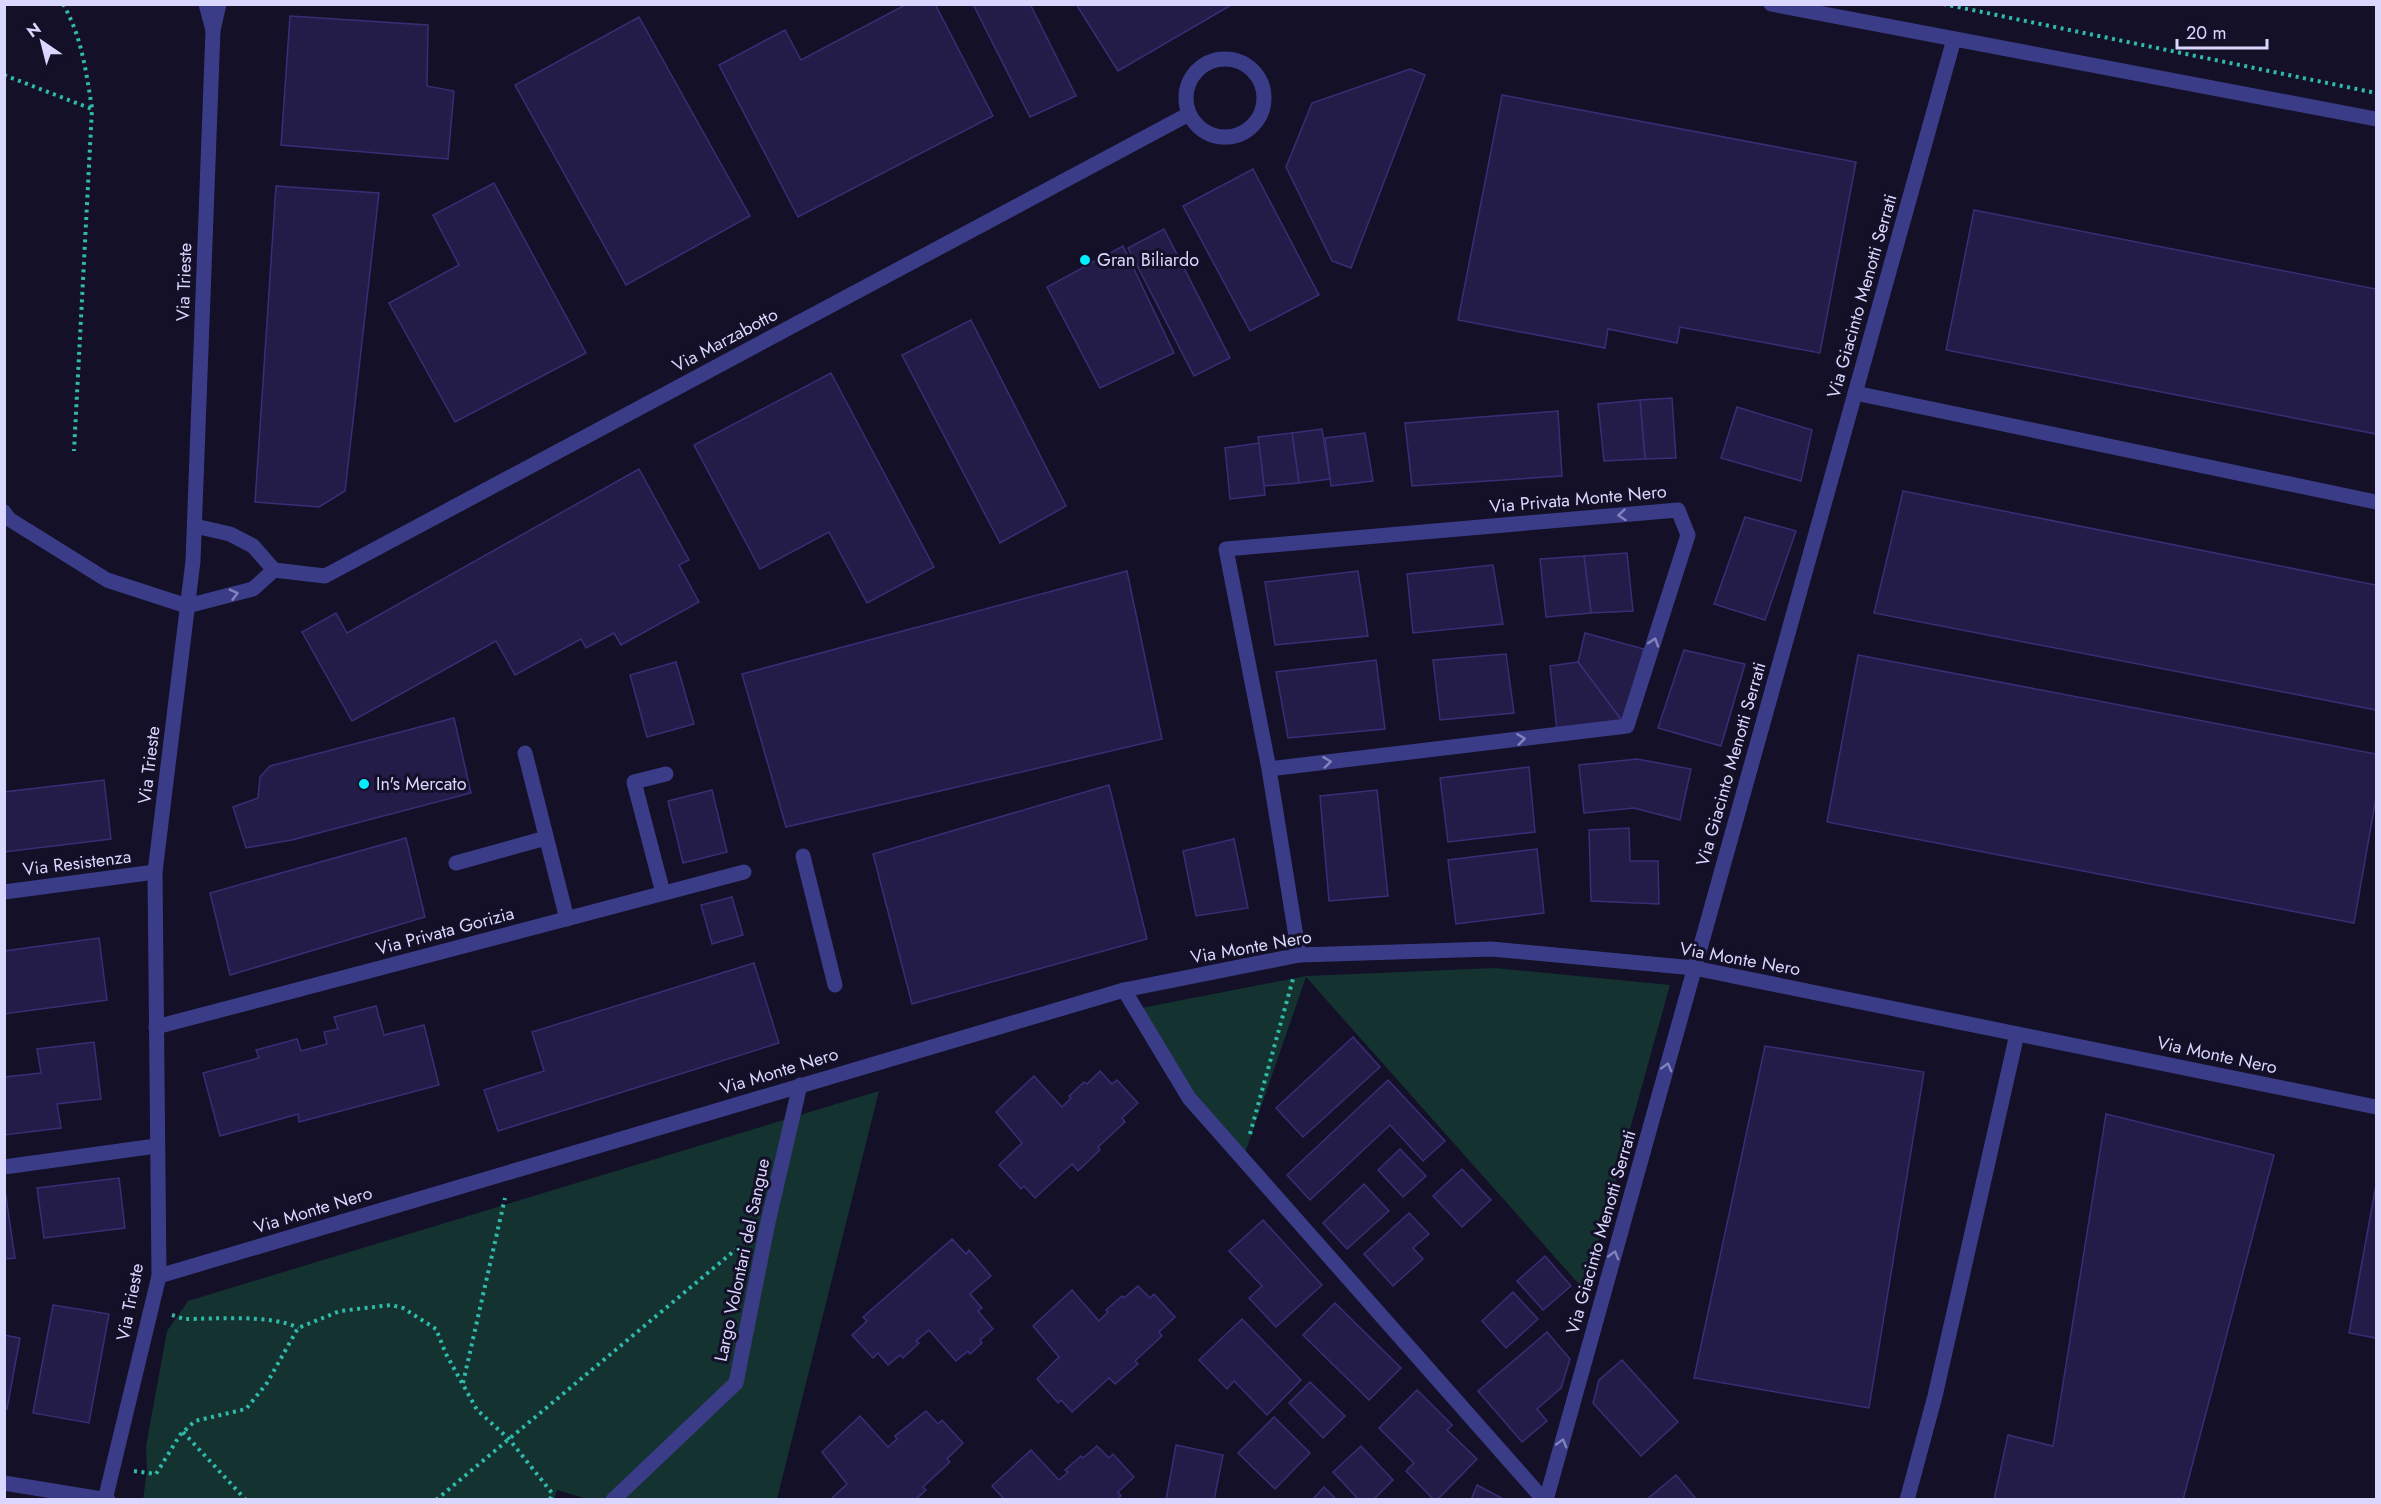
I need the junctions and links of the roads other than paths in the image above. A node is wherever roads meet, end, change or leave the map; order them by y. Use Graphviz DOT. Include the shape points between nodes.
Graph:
graph roads {
  1 [pos="206,4"];
  2 [pos="219,4"];
  3 [pos="1771,4"];
  4 [pos="213,30"];
  5 [pos="1954,39"];
  6 [pos="1189,114"];
  7 [pos="2376,119"];
  8 [pos="1855,393"];
  9 [pos="2376,502"];
  10 [pos="4,512"];
  11 [pos="195,526"];
  12 [pos="274,570"];
  13 [pos="188,606"];
  14 [pos="525,753"];
  15 [pos="1269,769"];
  16 [pos="666,774"];
  17 [pos="546,838"];
  18 [pos="803,856"];
  19 [pos="456,863"];
  20 [pos="155,872"];
  21 [pos="744,872"];
  22 [pos="4,892"];
  23 [pos="663,893"];
  24 [pos="567,919"];
  25 [pos="1299,955"];
  26 [pos="1694,968"];
  27 [pos="835,985"];
  28 [pos="1124,990"];
  29 [pos="156,1028"];
  30 [pos="2017,1034"];
  31 [pos="800,1085"];
  32 [pos="2376,1107"];
  33 [pos="156,1146"];
  34 [pos="4,1167"];
  35 [pos="159,1276"];
  36 [pos="4,1483"];
  37 [pos="106,1499"];
  38 [pos="613,1500"];
  39 [pos="1545,1500"];
  40 [pos="1907,1500"];
  1 -- 4 [label="street, Via Trieste"];
  2 -- 4 [label="street, Via Trieste"];
  3 -- 5 [label="street"];
  4 -- 11 [label="street, Via Trieste"];
  5 -- 7 [label="street"];
  5 -- 8 [label="street, Via Giacinto Menotti Serrati"];
  6 -- 6 [label="street" via="1196,125 1212,135 1232,137 1244,133 1262,113 1263,87 1258,75 1237,60 1224,58 1200,67 1186,88"];
  6 -- 12 [label="street, Via Marzabotto" via="325,576"];
  8 -- 9 [label="street"];
  8 -- 26 [label="street, Via Giacinto Menotti Serrati"];
  10 -- 13 [label="street" via="9,519 107,580"];
  11 -- 12 [label="street" via="230,534 253,546"];
  11 -- 13 [label="street, Via Trieste"];
  13 -- 12 [label="street, one-way" via="253,589"];
  13 -- 20 [label="street, Via Trieste"];
  14 -- 17 [label="street"];
  15 -- 15 [label="street, Via Privata Monte Nero, one-way" via="1627,726 1688,535 1678,510 1226,549"];
  15 -- 25 [label="street, Via Privata Monte Nero"];
  16 -- 23 [label="street" via="634,782"];
  17 -- 19 [label="street"];
  17 -- 24 [label="street"];
  18 -- 27 [label="street"];
  20 -- 22 [label="street, Via Resistenza"];
  20 -- 29 [label="street, Via Trieste"];
  21 -- 23 [label="street, Via Privata Gorizia"];
  23 -- 24 [label="street, Via Privata Gorizia"];
  24 -- 29 [label="street, Via Privata Gorizia"];
  25 -- 26 [label="street, Via Monte Nero" via="1491,949"];
  25 -- 28 [label="street, Via Monte Nero"];
  26 -- 30 [label="street, Via Monte Nero"];
  39 -- 26 [label="street, Via Giacinto Menotti Serrati, one-way"];
  28 -- 31 [label="street, Via Monte Nero"];
  28 -- 39 [label="street" via="1189,1098"];
  29 -- 33 [label="street, Via Trieste"];
  30 -- 32 [label="street, Via Monte Nero"];
  30 -- 40 [label="street" via="1935,1396"];
  31 -- 35 [label="street, Via Monte Nero"];
  31 -- 38 [label="street, Largo Volontari del Sangue" via="736,1383"];
  33 -- 34 [label="street"];
  33 -- 35 [label="street, Via Trieste"];
  35 -- 37 [label="street, Via Trieste"];
  36 -- 37 [label="street"];
}
